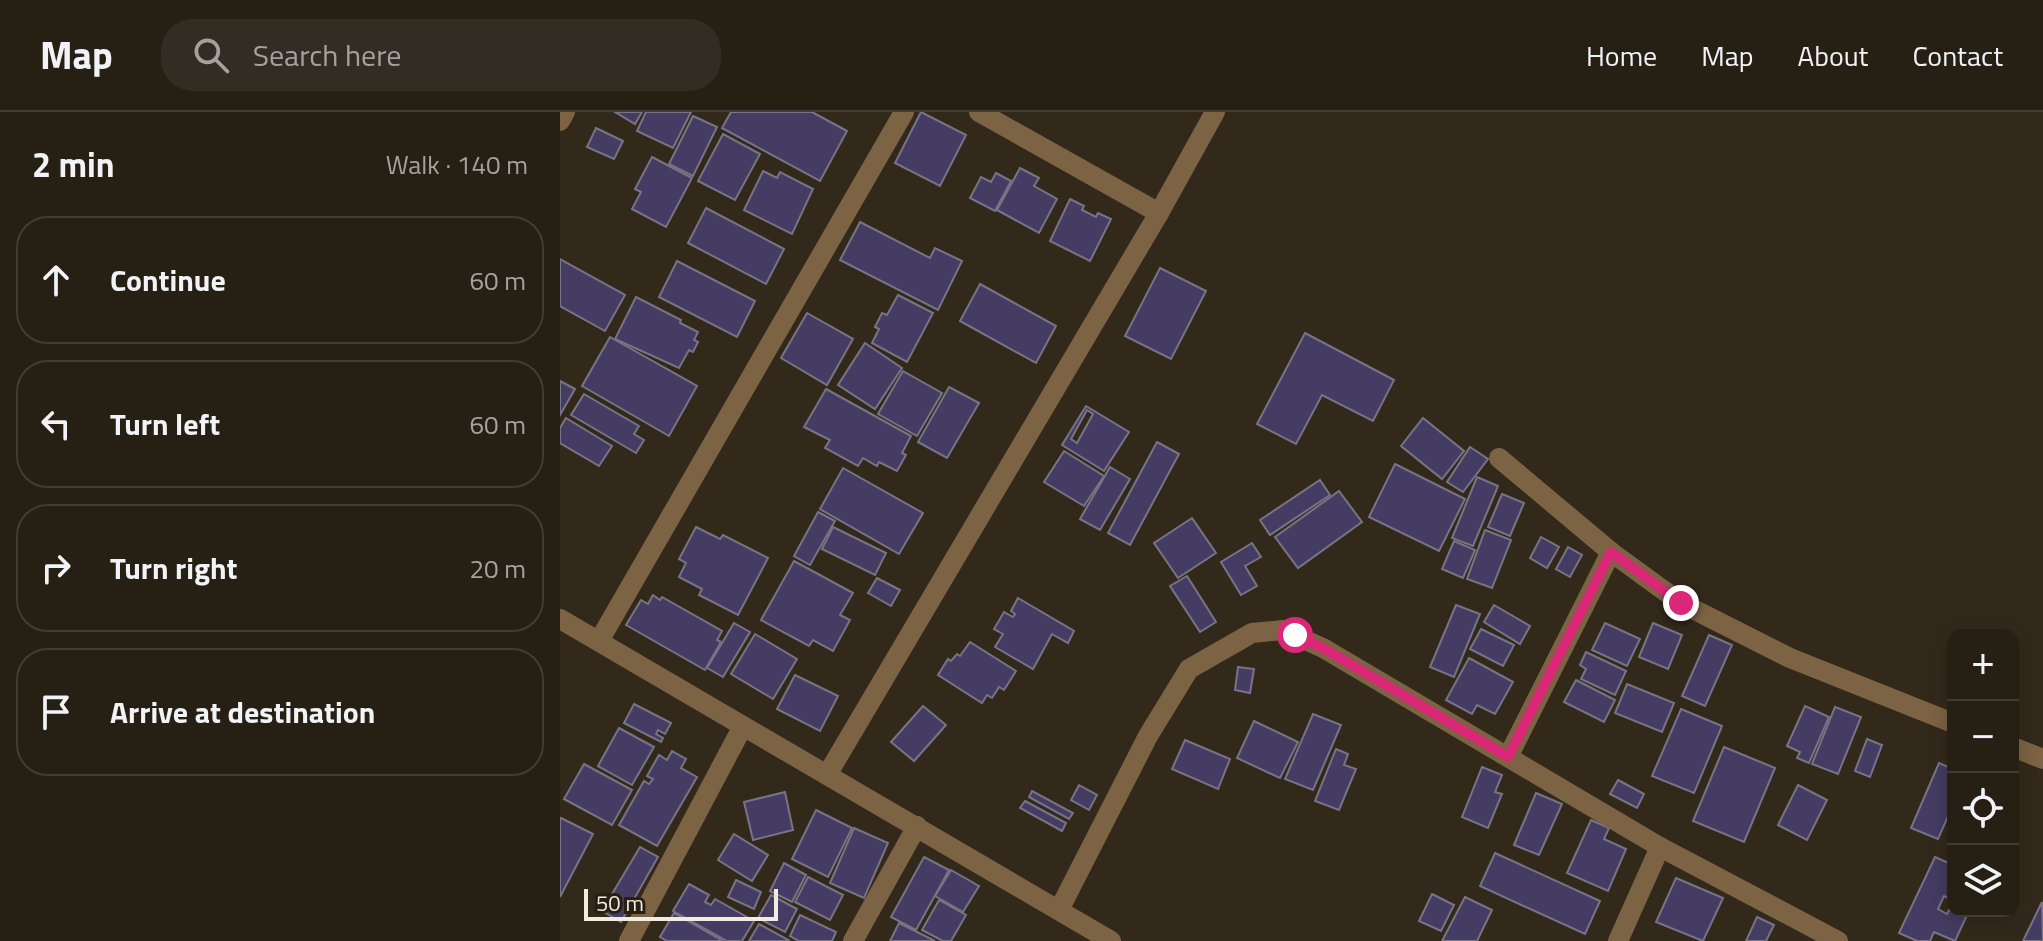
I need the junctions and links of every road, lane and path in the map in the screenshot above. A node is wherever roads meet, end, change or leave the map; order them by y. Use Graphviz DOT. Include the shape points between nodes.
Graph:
graph roads {
  1 [pos="565,112"];
  2 [pos="904,112"];
  3 [pos="979,112"];
  4 [pos="1215,112"];
  5 [pos="560,121"];
  6 [pos="1159,213"];
  7 [pos="1499,458"];
  8 [pos="1611,552"];
  9 [pos="560,619"];
  10 [pos="599,641"];
  11 [pos="1947,721"];
  12 [pos="743,726"];
  13 [pos="2019,749"];
  14 [pos="1508,757"];
  15 [pos="2043,759"];
  16 [pos="827,775"];
  17 [pos="917,826"];
  18 [pos="1660,847"];
  19 [pos="1059,910"];
  20 [pos="629,941"];
  21 [pos="853,941"];
  22 [pos="1111,941"];
  23 [pos="1618,941"];
  24 [pos="1838,941"];
  1 -- 5 [label="street"];
  2 -- 10 [label="street"];
  3 -- 6 [label="street"];
  4 -- 6 [label="street"];
  6 -- 16 [label="street"];
  7 -- 8 [label="street"];
  8 -- 11 [label="street" via="1681,603 1776,652"];
  8 -- 14 [label="street"];
  9 -- 10 [label="street"];
  10 -- 12 [label="street"];
  12 -- 16 [label="street"];
  12 -- 20 [label="street"];
  13 -- 15 [label="street"];
  14 -- 18 [label="street"];
  14 -- 19 [label="street" via="1323,648 1283,630 1252,633 1189,669 1148,736"];
  16 -- 17 [label="street"];
  17 -- 19 [label="street"];
  17 -- 21 [label="street"];
  18 -- 23 [label="street"];
  18 -- 24 [label="street"];
  19 -- 22 [label="street"];
}
